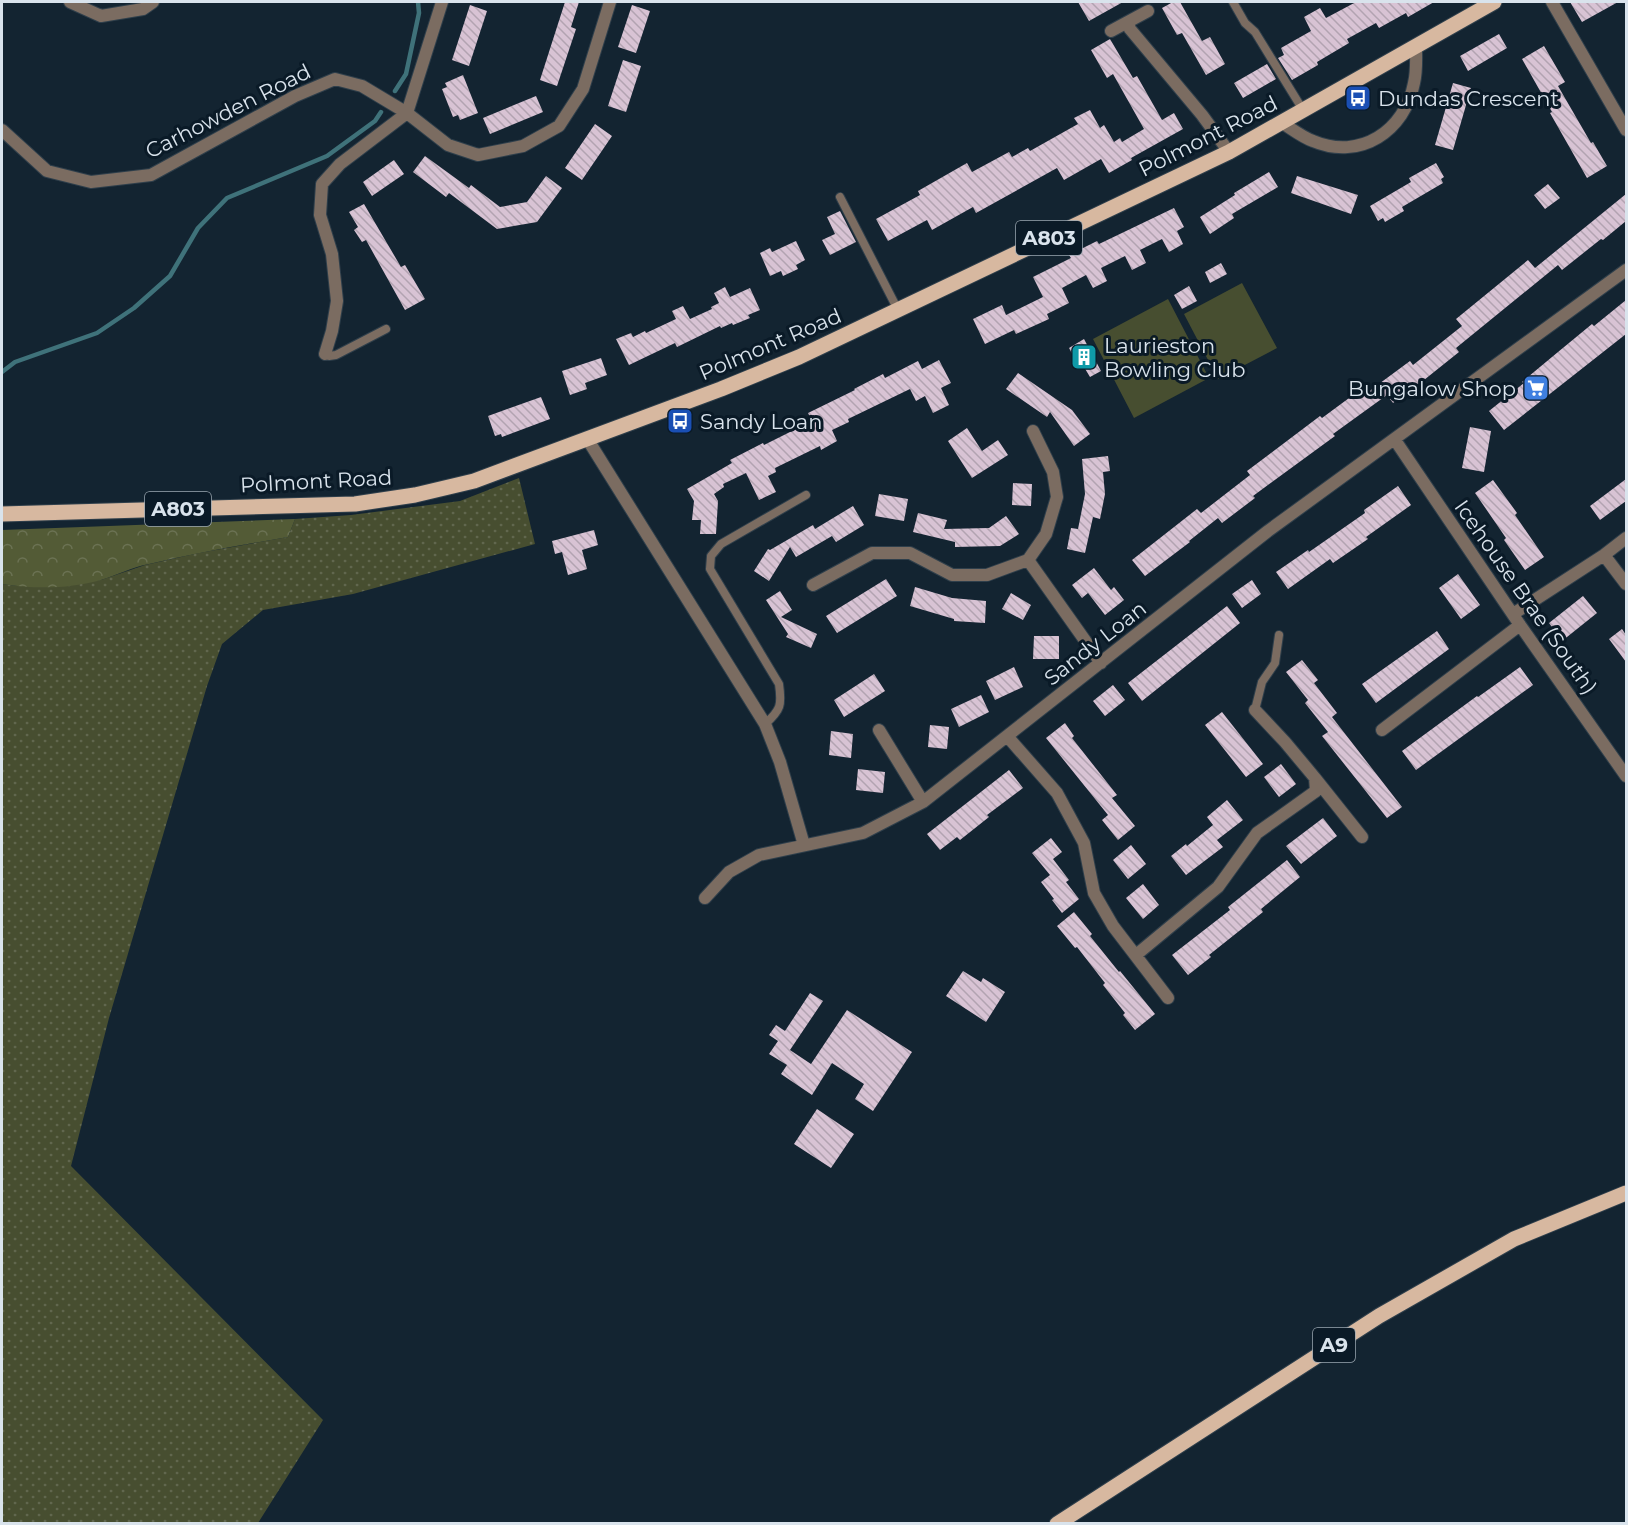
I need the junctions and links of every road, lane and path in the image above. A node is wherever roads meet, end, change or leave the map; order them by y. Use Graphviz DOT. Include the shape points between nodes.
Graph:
graph roads {
  1 [pos="70,2"];
  2 [pos="153,2"];
  3 [pos="442,2"];
  4 [pos="610,2"];
  5 [pos="1233,2"];
  6 [pos="1494,2"];
  7 [pos="1552,2"];
  8 [pos="1148,11"];
  9 [pos="1128,22"];
  10 [pos="1111,32"];
  11 [pos="1416,46"];
  12 [pos="1302,110"];
  13 [pos="407,113"];
  14 [pos="1281,122"];
  15 [pos="2,130"];
  16 [pos="1626,130"];
  17 [pos="1229,152"];
  18 [pos="840,197"];
  19 [pos="1626,270"];
  20 [pos="898,310"];
  21 [pos="387,329"];
  22 [pos="325,354"];
  23 [pos="1033,431"];
  24 [pos="588,440"];
  25 [pos="1395,440"];
  26 [pos="806,495"];
  27 [pos="2,514"];
  28 [pos="1626,538"];
  29 [pos="1604,555"];
  30 [pos="1028,560"];
  31 [pos="1626,584"];
  32 [pos="813,585"];
  33 [pos="1513,614"];
  34 [pos="1520,626"];
  35 [pos="1279,634"];
  36 [pos="1101,663"];
  37 [pos="1255,710"];
  38 [pos="765,724"];
  39 [pos="879,730"];
  40 [pos="1382,730"];
  41 [pos="1007,736"];
  42 [pos="1626,776"];
  43 [pos="1315,778"];
  44 [pos="923,802"];
  45 [pos="1362,837"];
  46 [pos="804,845"];
  47 [pos="705,898"];
  48 [pos="1136,955"];
  49 [pos="1168,998"];
  50 [pos="1626,1193"];
  51 [pos="1057,1524"];
  1 -- 2 [label="street" via="101,16 143,9"];
  3 -- 13 [label="street"];
  4 -- 13 [label="street, Carhowden Road" via="583,89 559,126 523,146 478,155 448,145"];
  5 -- 12 [label="lane"];
  6 -- 11 [label="main road, Polmont Road / A803"];
  7 -- 16 [label="street"];
  8 -- 9 [label="street"];
  9 -- 10 [label="street"];
  9 -- 17 [label="street"];
  11 -- 12 [label="main road, Polmont Road / A803"];
  11 -- 14 [label="street" via="1414,84 1408,103 1396,122 1378,138 1354,147 1334,147 1314,142"];
  12 -- 14 [label="main road, Polmont Road / A803"];
  13 -- 15 [label="street, Carhowden Road" via="362,86 335,79 295,96 151,175 91,182 47,171"];
  13 -- 22 [label="street" via="340,164 322,184 320,215 332,254 337,301"];
  14 -- 17 [label="main road, Polmont Road / A803"];
  17 -- 20 [label="main road, Polmont Road / A803"];
  18 -- 20 [label="lane"];
  19 -- 25 [label="street, Sandy Loan"];
  20 -- 24 [label="main road, Polmont Road / A803" via="799,357"];
  21 -- 22 [label="lane" via="336,355"];
  23 -- 30 [label="street" via="1053,472 1057,497 1046,534"];
  24 -- 27 [label="main road, Polmont Road / A803" via="474,481 356,504"];
  24 -- 38 [label="street"];
  25 -- 33 [label="street, Icehouse Brae (South)"];
  25 -- 36 [label="street, Sandy Loan" via="1268,531"];
  26 -- 38 [label="lane" via="720,544 711,556 710,569 779,684 777,713"];
  28 -- 29 [label="street"];
  29 -- 31 [label="street"];
  29 -- 33 [label="street"];
  30 -- 32 [label="street" via="987,575 952,575 910,553 872,553"];
  30 -- 36 [label="street"];
  33 -- 34 [label="street, Icehouse Brae (South)"];
  34 -- 40 [label="street"];
  34 -- 42 [label="street, Icehouse Brae (South)"];
  35 -- 37 [label="lane" via="1275,663 1262,682"];
  36 -- 41 [label="street, Sandy Loan"];
  37 -- 43 [label="street"];
  38 -- 46 [label="street"];
  39 -- 44 [label="street"];
  41 -- 44 [label="street, Sandy Loan"];
  41 -- 48 [label="street" via="1057,793 1084,843 1094,893"];
  43 -- 45 [label="street"];
  43 -- 48 [label="street" via="1316,791 1257,833 1218,887"];
  44 -- 46 [label="street, Sandy Loan" via="863,833"];
  46 -- 47 [label="street, Sandy Loan" via="759,855 729,873"];
  48 -- 49 [label="street"];
  50 -- 51 [label="main road, A9" via="1514,1239 1400,1304"];
}
